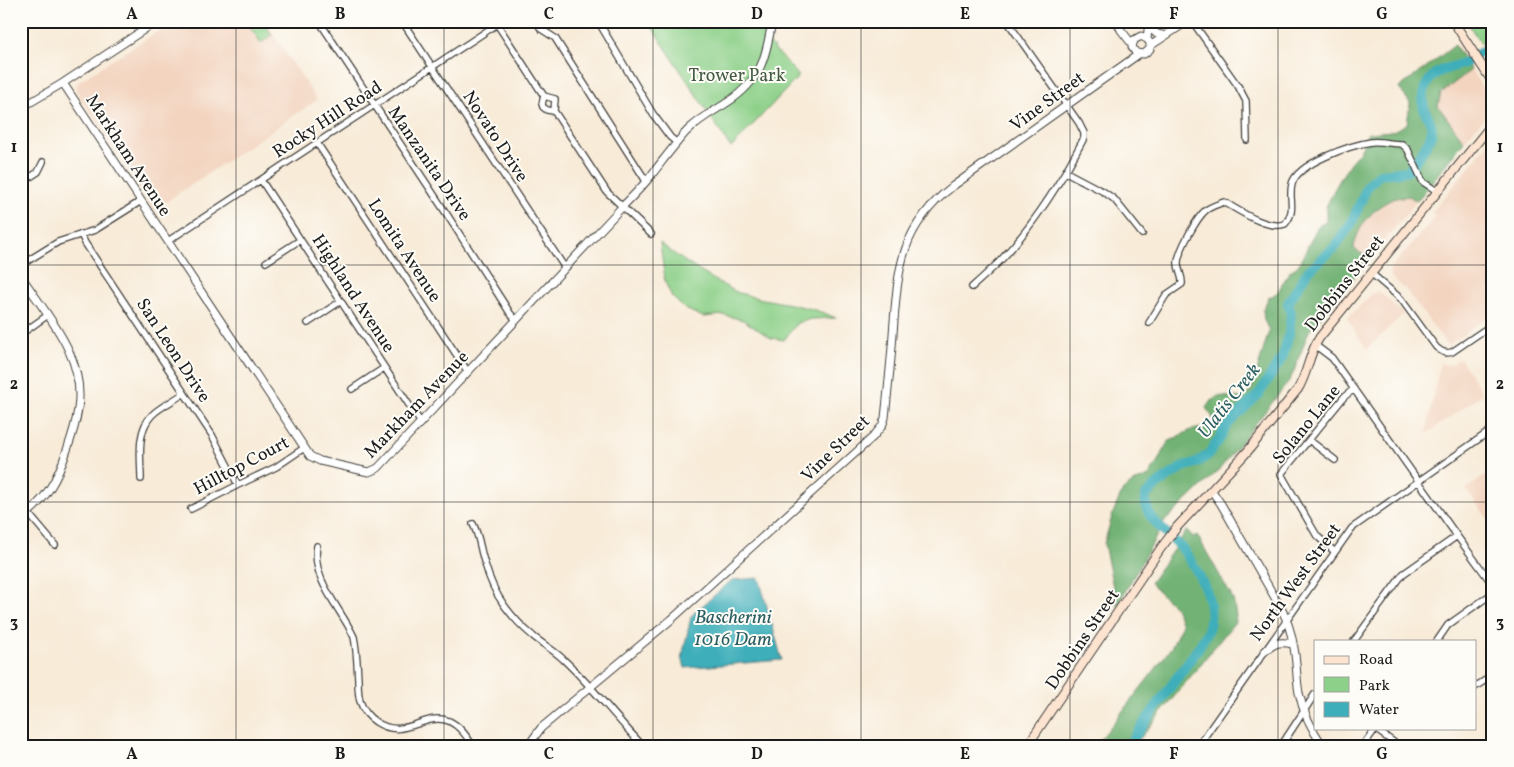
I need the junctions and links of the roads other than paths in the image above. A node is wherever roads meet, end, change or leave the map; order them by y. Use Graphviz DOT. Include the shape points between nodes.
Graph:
graph roads {
  1 [pos="157,21"];
  2 [pos="319,21"];
  3 [pos="402,21"];
  4 [pos="536,21"];
  5 [pos="598,21"];
  6 [pos="772,21"];
  7 [pos="1007,21"];
  8 [pos="1114,21"];
  9 [pos="1188,21"];
  10 [pos="1192,21"];
  11 [pos="1453,21"];
  12 [pos="500,23"];
  13 [pos="1149,23"];
  14 [pos="1121,30"];
  15 [pos="1166,34"];
  16 [pos="1141,43"];
  17 [pos="432,67"];
  18 [pos="64,83"];
  19 [pos="1493,83"];
  20 [pos="544,96"];
  21 [pos="374,106"];
  22 [pos="1067,106"];
  23 [pos="21,108"];
  24 [pos="554,111"];
  25 [pos="1493,123"];
  26 [pos="1247,140"];
  27 [pos="317,143"];
  28 [pos="677,143"];
  29 [pos="43,162"];
  30 [pos="1066,172"];
  31 [pos="261,180"];
  32 [pos="646,181"];
  33 [pos="21,183"];
  34 [pos="1437,191"];
  35 [pos="142,201"];
  36 [pos="622,207"];
  37 [pos="81,234"];
  38 [pos="651,234"];
  39 [pos="1142,234"];
  40 [pos="300,240"];
  41 [pos="168,241"];
  42 [pos="266,262"];
  43 [pos="21,266"];
  44 [pos="565,268"];
  45 [pos="1371,273"];
  46 [pos="21,276"];
  47 [pos="972,287"];
  48 [pos="341,301"];
  49 [pos="48,315"];
  50 [pos="516,320"];
  51 [pos="1148,322"];
  52 [pos="308,323"];
  53 [pos="1493,324"];
  54 [pos="21,334"];
  55 [pos="1315,345"];
  56 [pos="384,368"];
  57 [pos="468,372"];
  58 [pos="352,389"];
  59 [pos="1354,389"];
  60 [pos="184,393"];
  61 [pos="421,423"];
  62 [pos="1493,429"];
  63 [pos="1309,440"];
  64 [pos="304,448"];
  65 [pos="1335,460"];
  66 [pos="141,480"];
  67 [pos="1419,481"];
  68 [pos="238,485"];
  69 [pos="1212,491"];
  70 [pos="191,509"];
  71 [pos="28,513"];
  72 [pos="21,518"];
  73 [pos="473,524"];
  74 [pos="1457,536"];
  75 [pos="55,545"];
  76 [pos="317,546"];
  77 [pos="1335,552"];
  78 [pos="1493,585"];
  79 [pos="1493,593"];
  80 [pos="1287,621"];
  81 [pos="1355,640"];
  82 [pos="1438,640"];
  83 [pos="1293,644"];
  84 [pos="1264,652"];
  85 [pos="1493,675"];
  86 [pos="1476,686"];
  87 [pos="591,687"];
  88 [pos="1314,696"];
  89 [pos="1304,711"];
  90 [pos="1374,730"];
  91 [pos="1376,730"];
  92 [pos="473,746"];
  93 [pos="528,746"];
  94 [pos="643,746"];
  95 [pos="1027,746"];
  96 [pos="1198,746"];
  97 [pos="1281,746"];
  98 [pos="1324,746"];
  99 [pos="1363,746"];
  100 [pos="1399,746"];
  1 -- 18 [label="street"];
  2 -- 21 [label="street, Manzanita Drive"];
  3 -- 17 [label="street, Novato Drive"];
  4 -- 32 [label="street" via="541,29 555,38"];
  5 -- 28 [label="street" via="653,114"];
  6 -- 28 [label="street, Markham Avenue" via="765,58 748,86 700,119"];
  7 -- 22 [label="street"];
  8 -- 14 [label="street"];
  9 -- 15 [label="street, Vine Street"];
  10 -- 26 [label="street" via="1246,101"];
  11 -- 19 [label="main road"];
  12 -- 17 [label="street, Rocky Hill Road"];
  12 -- 20 [label="street"];
  13 -- 15 [label="street" via="1157,34"];
  13 -- 16 [label="street"];
  14 -- 16 [label="street"];
  15 -- 16 [label="street, Vine Street"];
  16 -- 22 [label="street, Vine Street" via="1123,65"];
  17 -- 21 [label="street, Rocky Hill Road"];
  17 -- 44 [label="street, Novato Drive"];
  18 -- 23 [label="street"];
  18 -- 35 [label="street, Markham Avenue"];
  20 -- 24 [label="street" via="555,100"];
  20 -- 24 [label="street" via="543,107"];
  21 -- 27 [label="street, Rocky Hill Road"];
  21 -- 50 [label="street, Manzanita Drive"];
  22 -- 30 [label="street" via="1084,138"];
  22 -- 87 [label="street, Vine Street" via="943,194 925,212 911,234 898,276 885,418 873,437"];
  24 -- 36 [label="street" via="607,192"];
  25 -- 34 [label="main road, Dobbins Street"];
  27 -- 31 [label="street, Rocky Hill Road"];
  27 -- 57 [label="street, Lomita Avenue"];
  28 -- 32 [label="street, Markham Avenue"];
  29 -- 33 [label="street" via="38,172"];
  30 -- 39 [label="street" via="1114,199"];
  30 -- 47 [label="street" via="1023,234"];
  31 -- 40 [label="street, Highland Avenue"];
  31 -- 41 [label="street, Rocky Hill Road"];
  32 -- 36 [label="street, Markham Avenue"];
  34 -- 45 [label="main road, Dobbins Street"];
  34 -- 51 [label="street" via="1423,182 1402,144 1384,141 1342,149 1320,159 1295,177 1291,190 1292,211 1284,224 1265,223 1224,202 1206,210 1200,215 1178,257 1182,284 1166,295"];
  35 -- 37 [label="street" via="95,230"];
  35 -- 41 [label="street, Markham Avenue"];
  36 -- 38 [label="street"];
  36 -- 44 [label="street, Markham Avenue"];
  37 -- 43 [label="street" via="58,242"];
  37 -- 60 [label="street, San Leon Drive"];
  40 -- 42 [label="street"];
  40 -- 48 [label="street, Highland Avenue"];
  41 -- 64 [label="street, Markham Avenue"];
  44 -- 50 [label="street, Markham Avenue"];
  45 -- 53 [label="street" via="1401,299 1442,352 1452,352"];
  45 -- 55 [label="main road, Dobbins Street"];
  46 -- 49 [label="street"];
  48 -- 52 [label="street"];
  48 -- 56 [label="street, Highland Avenue"];
  49 -- 54 [label="street"];
  49 -- 71 [label="street" via="73,358 79,385 79,408 59,473 46,496"];
  50 -- 57 [label="street, Markham Avenue"];
  55 -- 59 [label="street" via="1332,358"];
  55 -- 69 [label="main road, Dobbins Street" via="1298,389"];
  56 -- 58 [label="street"];
  56 -- 61 [label="street, Highland Avenue"];
  57 -- 61 [label="street, Markham Avenue"];
  59 -- 63 [label="street, Solano Lane"];
  59 -- 67 [label="street"];
  60 -- 66 [label="street" via="159,409 147,422 142,436"];
  60 -- 68 [label="street, San Leon Drive" via="212,435"];
  61 -- 64 [label="street, Markham Avenue" via="378,468 369,472 320,461"];
  62 -- 67 [label="street, North West Street"];
  63 -- 65 [label="street"];
  63 -- 77 [label="street, Solano Lane" via="1281,474 1317,536"];
  64 -- 68 [label="street, Hilltop Court" via="276,467"];
  67 -- 74 [label="street"];
  67 -- 77 [label="street, North West Street" via="1352,528"];
  68 -- 70 [label="street, Hilltop Court"];
  69 -- 80 [label="street"];
  69 -- 95 [label="main road, Dobbins Street" via="1161,548"];
  71 -- 72 [label="street"];
  71 -- 75 [label="street"];
  73 -- 87 [label="street" via="485,564 503,604 532,636 559,655"];
  74 -- 78 [label="street"];
  74 -- 81 [label="street" via="1403,574"];
  76 -- 92 [label="street" via="317,570 354,637 358,690 365,712 377,723 393,729 433,720 448,721"];
  77 -- 80 [label="street, North West Street"];
  79 -- 82 [label="street" via="1448,625"];
  80 -- 83 [label="street"];
  80 -- 84 [label="street, North West Street"];
  83 -- 84 [label="street" via="1280,642"];
  83 -- 89 [label="street"];
  84 -- 96 [label="street, North West Street"];
  85 -- 86 [label="street"];
  87 -- 93 [label="street, Vine Street" via="541,728"];
  87 -- 94 [label="street"];
  88 -- 89 [label="street"];
  89 -- 97 [label="street"];
  89 -- 98 [label="street"];
  90 -- 99 [label="street"];
  91 -- 100 [label="street"];
}
